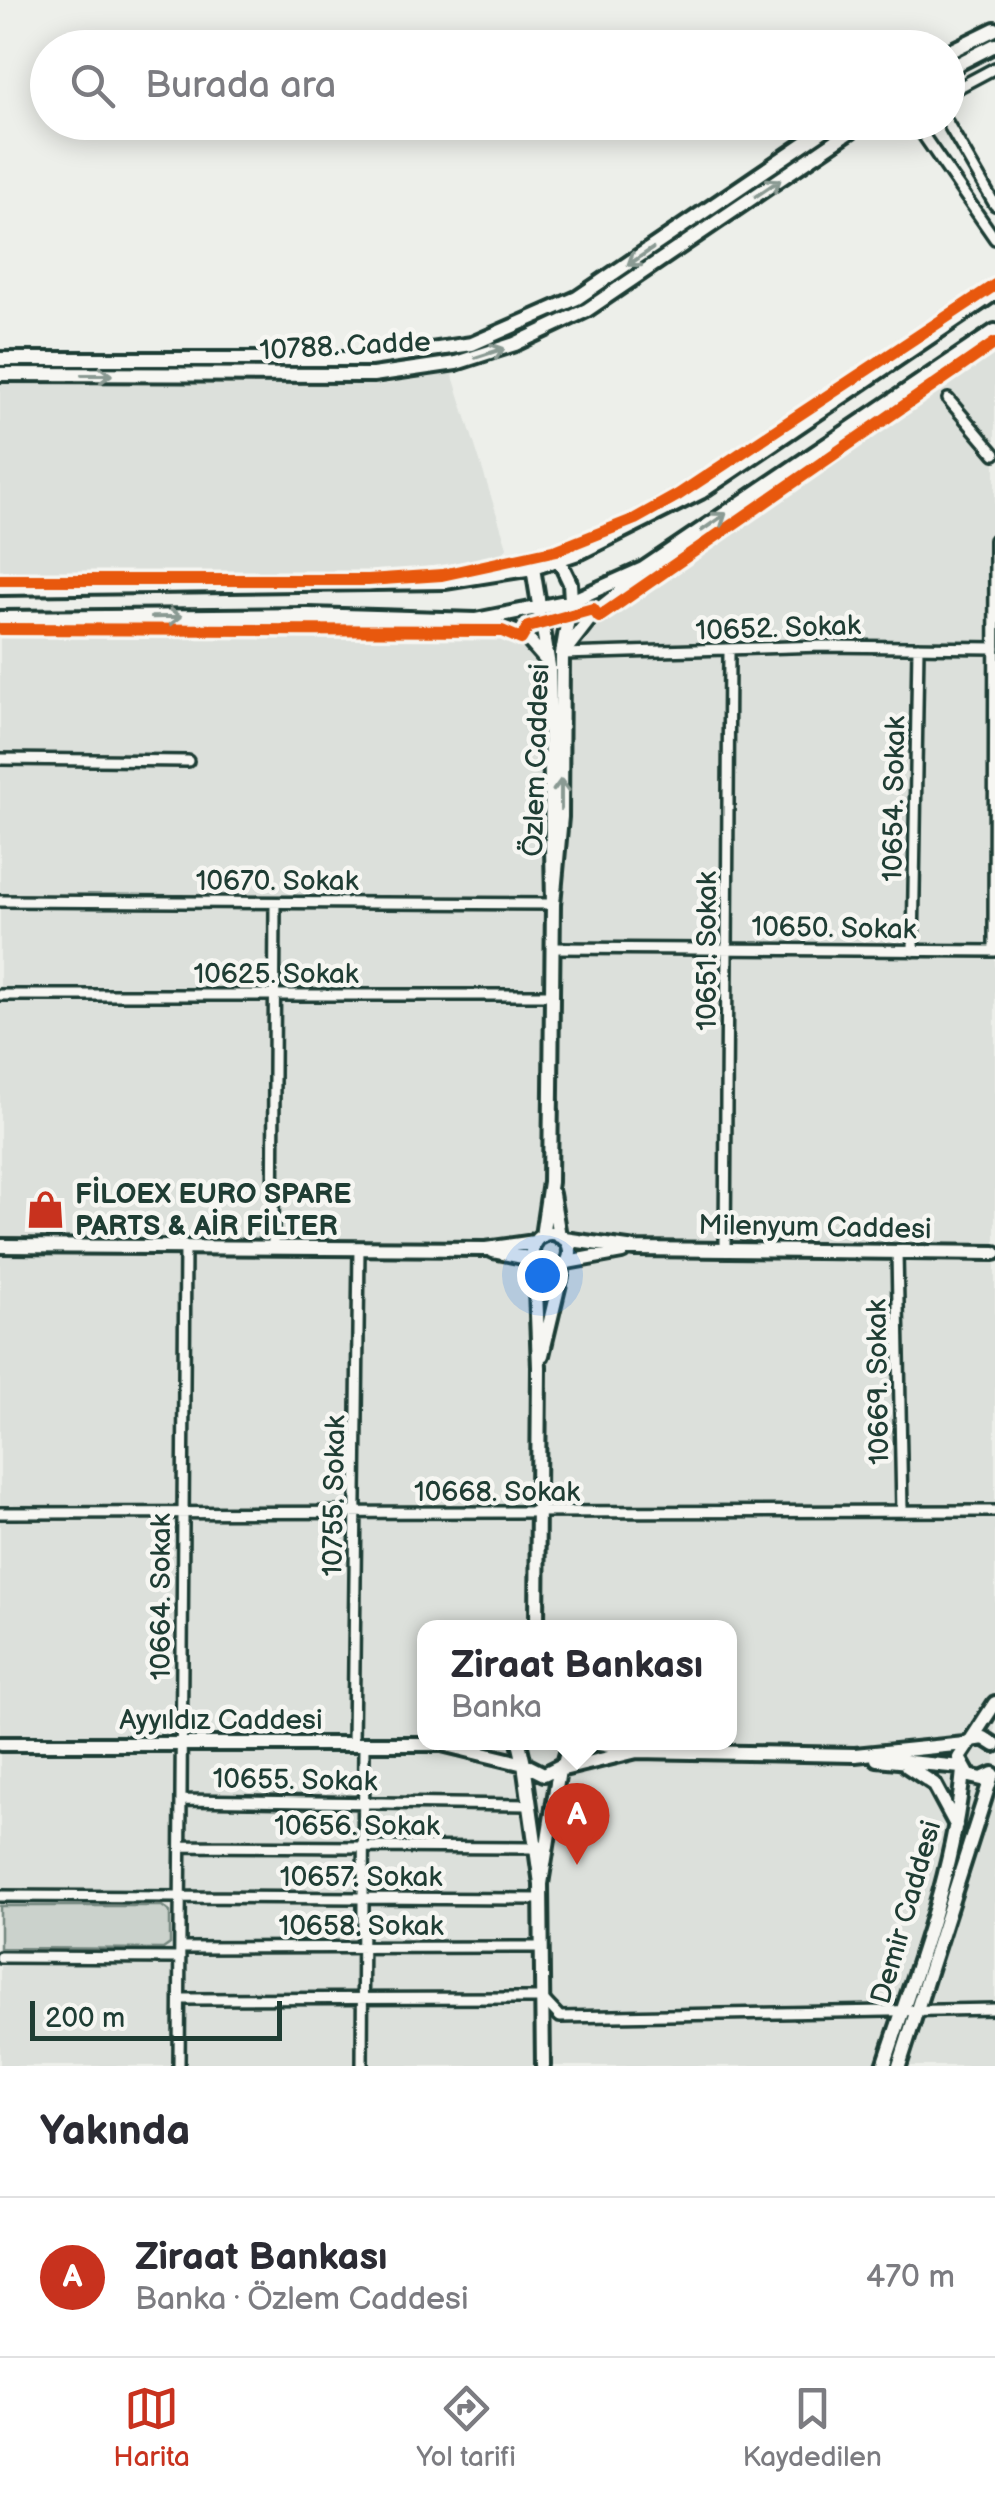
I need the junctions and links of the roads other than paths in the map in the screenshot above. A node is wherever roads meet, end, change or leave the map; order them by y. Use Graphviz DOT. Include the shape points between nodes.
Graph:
graph roads {
  1 [pos="995,29"];
  2 [pos="965,44"];
  3 [pos="995,46"];
  4 [pos="965,60"];
  5 [pos="995,68"];
  6 [pos="965,85"];
  7 [pos="810,140"];
  8 [pos="838,140"];
  9 [pos="926,140"];
  10 [pos="957,140"];
  11 [pos="995,206"];
  12 [pos="995,239"];
  13 [pos="995,293"];
  14 [pos="995,331"];
  15 [pos="0,358"];
  16 [pos="0,374"];
  17 [pos="948,399"];
  18 [pos="995,454"];
  19 [pos="995,540"];
  20 [pos="659,559"];
  21 [pos="559,560"];
  22 [pos="533,568"];
  23 [pos="0,588"];
  24 [pos="571,602"];
  25 [pos="537,610"];
  26 [pos="0,618"];
  27 [pos="476,620"];
  28 [pos="918,647"];
  29 [pos="994,648"];
  30 [pos="730,652"];
  31 [pos="562,654"];
  32 [pos="549,666"];
  33 [pos="0,760"];
  34 [pos="188,761"];
  35 [pos="0,902"];
  36 [pos="275,902"];
  37 [pos="553,904"];
  38 [pos="552,948"];
  39 [pos="728,949"];
  40 [pos="914,951"];
  41 [pos="994,952"];
  42 [pos="0,995"];
  43 [pos="274,995"];
  44 [pos="552,995"];
  45 [pos="550,1182"];
  46 [pos="562,1237"];
  47 [pos="538,1238"];
  48 [pos="0,1246"];
  49 [pos="185,1247"];
  50 [pos="273,1248"];
  51 [pos="360,1248"];
  52 [pos="486,1249"];
  53 [pos="635,1250"];
  54 [pos="725,1250"];
  55 [pos="897,1252"];
  56 [pos="995,1253"];
  57 [pos="534,1261"];
  58 [pos="565,1264"];
  59 [pos="539,1367"];
  60 [pos="995,1510"];
  61 [pos="902,1511"];
  62 [pos="0,1513"];
  63 [pos="183,1513"];
  64 [pos="354,1513"];
  65 [pos="538,1513"];
  66 [pos="537,1620"];
  67 [pos="995,1703"];
  68 [pos="968,1742"];
  69 [pos="0,1744"];
  70 [pos="182,1744"];
  71 [pos="358,1744"];
  72 [pos="417,1744"];
  73 [pos="995,1745"];
  74 [pos="467,1750"];
  75 [pos="521,1750"];
  76 [pos="569,1750"];
  77 [pos="632,1750"];
  78 [pos="637,1751"];
  79 [pos="855,1755"];
  80 [pos="895,1761"];
  81 [pos="524,1764"];
  82 [pos="962,1769"];
  83 [pos="559,1770"];
  84 [pos="994,1773"];
  85 [pos="181,1800"];
  86 [pos="364,1802"];
  87 [pos="528,1805"];
  88 [pos="958,1831"];
  89 [pos="181,1846"];
  90 [pos="363,1847"];
  91 [pos="534,1848"];
  92 [pos="540,1884"];
  93 [pos="0,1896"];
  94 [pos="180,1898"];
  95 [pos="363,1898"];
  96 [pos="541,1899"];
  97 [pos="363,1947"];
  98 [pos="541,1947"];
  99 [pos="180,1953"];
  100 [pos="0,1957"];
  101 [pos="180,1998"];
  102 [pos="363,1998"];
  103 [pos="542,1998"];
  104 [pos="995,2009"];
  105 [pos="909,2010"];
  106 [pos="180,2066"];
  107 [pos="362,2066"];
  108 [pos="542,2066"];
  109 [pos="884,2066"];
  110 [pos="899,2066"];
  1 -- 2 [label="street"];
  3 -- 4 [label="street"];
  5 -- 6 [label="street"];
  7 -- 15 [label="street, 10788. Cadde, one-way" via="577,298 472,344 370,359"];
  16 -- 8 [label="street, 10788. Cadde, one-way" via="373,375 456,364 588,310"];
  9 -- 12 [label="street"];
  10 -- 11 [label="street"];
  13 -- 21 [label="street" via="701,492"];
  20 -- 14 [label="street, one-way"];
  17 -- 18 [label="street"];
  19 -- 29 [label="street"];
  20 -- 24 [label="street"];
  20 -- 31 [label="street" via="595,612"];
  21 -- 22 [label="street"];
  21 -- 24 [label="street, Özlem Caddesi"];
  22 -- 23 [label="street" via="445,582"];
  22 -- 25 [label="street, Özlem Caddesi"];
  24 -- 25 [label="street"];
  24 -- 31 [label="street, Özlem Caddesi"];
  25 -- 27 [label="street"];
  25 -- 32 [label="street, Özlem Caddesi"];
  26 -- 27 [label="street, one-way"];
  27 -- 32 [label="street" via="524,635"];
  28 -- 29 [label="street, 10652. Sokak"];
  28 -- 30 [label="street, 10652. Sokak"];
  28 -- 40 [label="street, 10654. Sokak"];
  29 -- 41 [label="street"];
  30 -- 31 [label="street, 10652. Sokak"];
  30 -- 39 [label="street, 10651. Sokak"];
  37 -- 31 [label="street, Özlem Caddesi, one-way"];
  32 -- 37 [label="street, Özlem Caddesi"];
  33 -- 34 [label="street"];
  35 -- 36 [label="street, 10670. Sokak"];
  36 -- 37 [label="street, 10670. Sokak"];
  36 -- 43 [label="street"];
  37 -- 38 [label="street, Özlem Caddesi"];
  38 -- 39 [label="street, 10650. Sokak"];
  38 -- 44 [label="street, Özlem Caddesi"];
  39 -- 40 [label="street, 10650. Sokak"];
  39 -- 54 [label="street, 10651. Sokak"];
  40 -- 41 [label="street, 10650. Sokak"];
  42 -- 43 [label="street, 10625. Sokak"];
  43 -- 44 [label="street, 10625. Sokak"];
  43 -- 50 [label="street"];
  44 -- 45 [label="street, Özlem Caddesi"];
  45 -- 46 [label="street, Özlem Caddesi"];
  45 -- 47 [label="street, Özlem Caddesi"];
  46 -- 47 [label="street"];
  46 -- 53 [label="street"];
  46 -- 58 [label="street" via="569,1250"];
  47 -- 52 [label="street"];
  47 -- 57 [label="street"];
  48 -- 49 [label="street"];
  49 -- 50 [label="street"];
  49 -- 63 [label="street, 10664. Sokak"];
  50 -- 51 [label="street"];
  51 -- 52 [label="street"];
  51 -- 64 [label="street, 10755. Sokak"];
  52 -- 57 [label="street"];
  53 -- 54 [label="street, Milenyum Caddesi"];
  53 -- 58 [label="street"];
  54 -- 55 [label="street, Milenyum Caddesi"];
  55 -- 56 [label="street, Milenyum Caddesi"];
  55 -- 61 [label="street, 10669. Sokak"];
  57 -- 58 [label="street" via="551,1272"];
  57 -- 59 [label="street"];
  58 -- 59 [label="street"];
  59 -- 65 [label="street"];
  60 -- 61 [label="street, 10668. Sokak"];
  61 -- 65 [label="street, 10668. Sokak"];
  62 -- 63 [label="street, 10668. Sokak"];
  63 -- 64 [label="street, 10668. Sokak"];
  63 -- 70 [label="street, 10664. Sokak"];
  64 -- 65 [label="street, 10668. Sokak"];
  64 -- 71 [label="street, 10755. Sokak"];
  65 -- 66 [label="street"];
  67 -- 68 [label="street"];
  68 -- 73 [label="street" via="984,1738"];
  68 -- 79 [label="street"];
  68 -- 82 [label="street, Demir Caddesi" via="960,1754"];
  69 -- 70 [label="street, Ayyıldız Caddesi"];
  70 -- 71 [label="street, Ayyıldız Caddesi"];
  70 -- 85 [label="street, 10664. Sokak"];
  71 -- 72 [label="street, Ayyıldız Caddesi"];
  71 -- 86 [label="street, 10755. Sokak"];
  74 -- 81 [label="street, Ayyıldız Caddesi"];
  75 -- 81 [label="street"];
  76 -- 83 [label="street"];
  77 -- 78 [label="street"];
  78 -- 79 [label="street"];
  78 -- 83 [label="street"];
  79 -- 80 [label="street"];
  80 -- 82 [label="street"];
  80 -- 88 [label="street" via="934,1784"];
  81 -- 83 [label="street, Ayyıldız Caddesi" via="544,1774"];
  81 -- 87 [label="street"];
  82 -- 84 [label="street" via="978,1779"];
  82 -- 88 [label="street, Demir Caddesi"];
  83 -- 92 [label="street"];
  84 -- 105 [label="street, Demir Caddesi"];
  85 -- 86 [label="street, 10655. Sokak"];
  85 -- 89 [label="street, 10664. Sokak"];
  86 -- 87 [label="street, 10655. Sokak"];
  86 -- 90 [label="street, 10755. Sokak"];
  87 -- 91 [label="street"];
  88 -- 105 [label="street, Demir Caddesi"];
  89 -- 90 [label="street, 10656. Sokak"];
  89 -- 94 [label="street, 10664. Sokak"];
  90 -- 91 [label="street, 10656. Sokak"];
  90 -- 95 [label="street, 10755. Sokak"];
  91 -- 92 [label="street"];
  92 -- 96 [label="street"];
  93 -- 94 [label="street, 10657. Sokak"];
  94 -- 95 [label="street, 10657. Sokak"];
  94 -- 99 [label="street, 10664. Sokak"];
  95 -- 96 [label="street, 10657. Sokak"];
  95 -- 97 [label="street, 10755. Sokak"];
  96 -- 98 [label="street"];
  97 -- 98 [label="street, 10658. Sokak"];
  97 -- 99 [label="street, 10658. Sokak"];
  97 -- 102 [label="street, 10755. Sokak"];
  98 -- 103 [label="street"];
  99 -- 100 [label="street, 10658. Sokak"];
  99 -- 101 [label="street, 10664. Sokak"];
  101 -- 102 [label="street"];
  101 -- 106 [label="street, 10664. Sokak"];
  102 -- 103 [label="street"];
  102 -- 107 [label="street, 10755. Sokak"];
  103 -- 105 [label="street" via="560,2017"];
  103 -- 108 [label="street"];
  104 -- 105 [label="street"];
  105 -- 109 [label="street, Demir Caddesi"];
  105 -- 110 [label="street, Demir Caddesi"];
}
